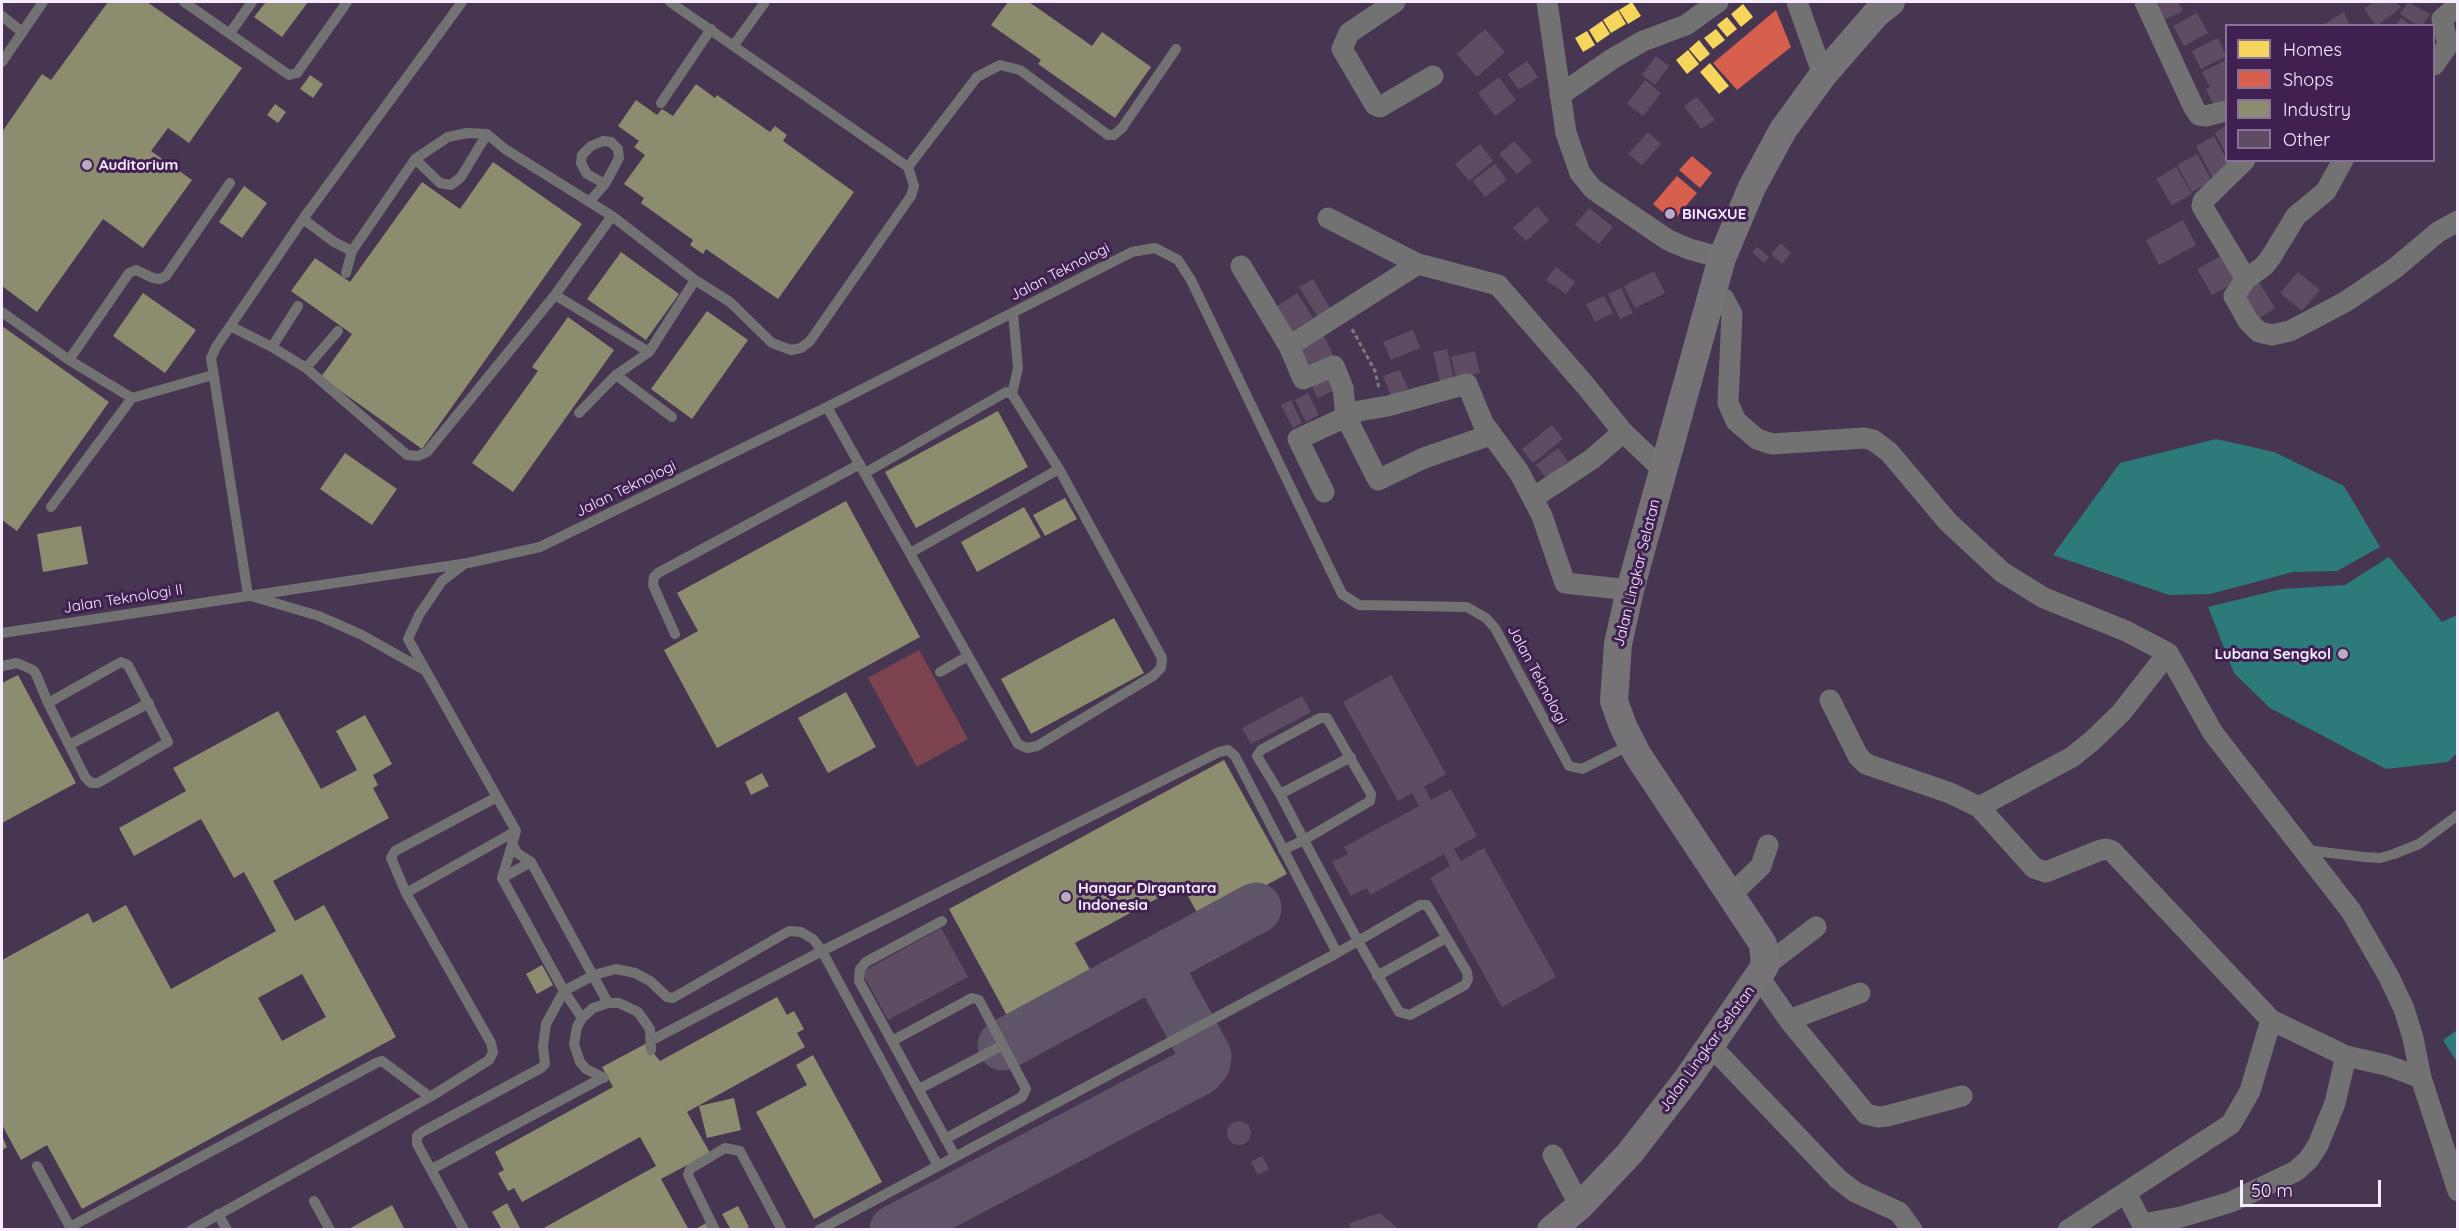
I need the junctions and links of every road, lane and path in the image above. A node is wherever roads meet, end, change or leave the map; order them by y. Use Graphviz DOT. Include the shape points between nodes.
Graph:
graph roads {
  1 [pos="43,2"];
  2 [pos="252,2"];
  3 [pos="347,2"];
  4 [pos="462,2"];
  5 [pos="670,2"];
  6 [pos="765,2"];
  7 [pos="1395,2"];
  8 [pos="1547,2"];
  9 [pos="1718,2"];
  10 [pos="1797,2"];
  11 [pos="1891,2"];
  12 [pos="2145,2"];
  13 [pos="189,3"];
  14 [pos="2457,5"];
  15 [pos="2,16"];
  16 [pos="711,29"];
  17 [pos="22,32"];
  18 [pos="230,33"];
  19 [pos="2452,44"];
  20 [pos="734,45"];
  21 [pos="1176,49"];
  22 [pos="2,62"];
  23 [pos="2435,62"];
  24 [pos="1823,75"];
  25 [pos="1433,76"];
  26 [pos="1560,96"];
  27 [pos="661,103"];
  28 [pos="2225,111"];
  29 [pos="487,134"];
  30 [pos="415,159"];
  31 [pos="2243,162"];
  32 [pos="2342,162"];
  33 [pos="908,167"];
  34 [pos="230,183"];
  35 [pos="605,184"];
  36 [pos="590,202"];
  37 [pos="612,216"];
  38 [pos="1328,218"];
  39 [pos="303,219"];
  40 [pos="2457,221"];
  41 [pos="352,251"];
  42 [pos="1722,258"];
  43 [pos="1418,264"];
  44 [pos="1241,267"];
  45 [pos="346,273"];
  46 [pos="2246,279"];
  47 [pos="695,280"];
  48 [pos="555,295"];
  49 [pos="1712,296"];
  50 [pos="298,306"];
  51 [pos="2,312"];
  52 [pos="1343,312"];
  53 [pos="1013,313"];
  54 [pos="230,327"];
  55 [pos="338,331"];
  56 [pos="272,346"];
  57 [pos="1288,346"];
  58 [pos="649,352"];
  59 [pos="69,360"];
  60 [pos="306,368"];
  61 [pos="213,375"];
  62 [pos="616,375"];
  63 [pos="1012,394"];
  64 [pos="132,398"];
  65 [pos="827,407"];
  66 [pos="1384,407"];
  67 [pos="579,413"];
  68 [pos="672,417"];
  69 [pos="1346,417"];
  70 [pos="1623,432"];
  71 [pos="1490,435"];
  72 [pos="862,469"];
  73 [pos="1059,469"];
  74 [pos="1664,471"];
  75 [pos="1324,492"];
  76 [pos="1533,498"];
  77 [pos="51,507"];
  78 [pos="910,553"];
  79 [pos="468,562"];
  80 [pos="1630,590"];
  81 [pos="248,596"];
  82 [pos="2,633"];
  83 [pos="675,634"];
  84 [pos="2168,653"];
  85 [pos="968,656"];
  86 [pos="2,666"];
  87 [pos="426,671"];
  88 [pos="940,672"];
  89 [pos="1830,700"];
  90 [pos="48,703"];
  91 [pos="149,703"];
  92 [pos="1632,744"];
  93 [pos="69,745"];
  94 [pos="1351,757"];
  95 [pos="1280,794"];
  96 [pos="497,797"];
  97 [pos="1979,807"];
  98 [pos="2457,815"];
  99 [pos="516,831"];
  100 [pos="1304,840"];
  101 [pos="513,844"];
  102 [pos="1768,845"];
  103 [pos="1283,850"];
  104 [pos="2303,850"];
  105 [pos="531,862"];
  106 [pos="502,878"];
  107 [pos="406,893"];
  108 [pos="1731,894"];
  109 [pos="942,921"];
  110 [pos="1816,927"];
  111 [pos="1446,938"];
  112 [pos="1358,941"];
  113 [pos="822,951"];
  114 [pos="1337,953"];
  115 [pos="1762,972"];
  116 [pos="594,975"];
  117 [pos="1377,976"];
  118 [pos="564,991"];
  119 [pos="1860,993"];
  120 [pos="608,1003"];
  121 [pos="582,1018"];
  122 [pos="1789,1020"];
  123 [pos="2271,1020"];
  124 [pos="892,1041"];
  125 [pos="1003,1045"];
  126 [pos="1710,1045"];
  127 [pos="2346,1056"];
  128 [pos="2421,1078"];
  129 [pos="919,1089"];
  130 [pos="430,1096"];
  131 [pos="1962,1096"];
  132 [pos="945,1139"];
  133 [pos="1553,1155"];
  134 [pos="955,1156"];
  135 [pos="37,1166"];
  136 [pos="938,1166"];
  137 [pos="432,1169"];
  138 [pos="2457,1191"];
  139 [pos="2126,1193"];
  140 [pos="314,1201"];
  141 [pos="1580,1206"];
  142 [pos="218,1214"];
  143 [pos="2144,1227"];
  144 [pos="71,1228"];
  145 [pos="191,1230"];
  146 [pos="227,1230"];
  147 [pos="330,1230"];
  148 [pos="464,1230"];
  149 [pos="715,1230"];
  150 [pos="782,1230"];
  151 [pos="819,1230"];
  152 [pos="1551,1230"];
  153 [pos="1912,1230"];
  154 [pos="2068,1230"];
  1 -- 17 [label="lane"];
  2 -- 18 [label="lane"];
  3 -- 18 [label="lane" via="297,73 290,75"];
  4 -- 39 [label="lane"];
  5 -- 16 [label="lane"];
  6 -- 20 [label="lane"];
  7 -- 25 [label="street" via="1349,33 1342,48 1375,105 1380,107"];
  8 -- 26 [label="street"];
  9 -- 26 [label="street" via="1686,25 1643,41 1612,59"];
  10 -- 24 [label="street"];
  11 -- 24 [label="main road, Jalan Lingkar Selatan"];
  12 -- 28 [label="street" via="2199,115"];
  13 -- 18 [label="lane"];
  14 -- 19 [label="street" via="2442,19"];
  15 -- 17 [label="lane"];
  16 -- 20 [label="lane"];
  16 -- 27 [label="lane"];
  17 -- 22 [label="lane"];
  19 -- 23 [label="street"];
  20 -- 33 [label="lane"];
  21 -- 33 [label="lane" via="1114,135 1108,135 1020,69 1000,65 989,69 976,77"];
  24 -- 42 [label="main road, Jalan Lingkar Selatan" via="1783,130 1752,187"];
  26 -- 42 [label="street" via="1574,160 1593,189 1668,240"];
  29 -- 30 [label="lane" via="448,137"];
  29 -- 30 [label="lane" via="452,186 440,183"];
  29 -- 36 [label="lane" via="504,149"];
  30 -- 41 [label="lane"];
  31 -- 46 [label="street" via="2202,206"];
  32 -- 46 [label="street" via="2326,191 2296,216 2264,266"];
  33 -- 47 [label="lane" via="914,186 911,196 810,341 801,348 791,350 772,343 730,302"];
  34 -- 59 [label="lane" via="166,276 160,279 136,270 129,273"];
  35 -- 36 [label="lane"];
  36 -- 37 [label="lane"];
  37 -- 47 [label="lane"];
  37 -- 48 [label="lane"];
  38 -- 43 [label="street"];
  39 -- 41 [label="lane"];
  39 -- 54 [label="lane"];
  40 -- 46 [label="street" via="2345,302 2290,331 2272,335 2253,328 2235,296"];
  41 -- 45 [label="lane"];
  42 -- 49 [label="main road, Jalan Lingkar Selatan"];
  43 -- 52 [label="street"];
  43 -- 70 [label="street" via="1498,285"];
  44 -- 57 [label="street"];
  47 -- 58 [label="lane"];
  48 -- 58 [label="lane"];
  48 -- 60 [label="lane" via="427,452 418,456 407,455"];
  49 -- 74 [label="main road, Jalan Lingkar Selatan"];
  49 -- 84 [label="street" via="1724,299 1732,314 1728,403 1736,421 1757,439 1772,444 1873,440 1889,452 1948,522 2002,572 2044,598 2126,631"];
  50 -- 56 [label="lane"];
  51 -- 59 [label="lane"];
  52 -- 57 [label="street"];
  52 -- 66 [label="path" via="1375,372"];
  53 -- 63 [label="lane" via="1018,368"];
  53 -- 65 [label="lane, Jalan Teknologi"];
  53 -- 92 [label="lane, Jalan Teknologi" via="1132,252 1155,248 1178,260 1342,594 1359,605 1467,607 1486,618 1569,766 1582,769"];
  54 -- 56 [label="lane"];
  54 -- 61 [label="lane" via="212,358"];
  55 -- 60 [label="lane"];
  56 -- 60 [label="lane"];
  57 -- 69 [label="street" via="1303,379 1334,366 1343,388"];
  58 -- 62 [label="lane"];
  59 -- 64 [label="lane"];
  61 -- 64 [label="lane"];
  61 -- 81 [label="lane"];
  62 -- 67 [label="lane"];
  62 -- 68 [label="lane"];
  63 -- 72 [label="lane" via="1006,392"];
  63 -- 73 [label="lane"];
  64 -- 77 [label="lane"];
  65 -- 72 [label="lane"];
  65 -- 79 [label="lane, Jalan Teknologi" via="540,547"];
  66 -- 69 [label="street"];
  66 -- 71 [label="street" via="1467,384"];
  69 -- 71 [label="street" via="1378,480 1424,458"];
  69 -- 75 [label="street" via="1298,439"];
  70 -- 74 [label="street"];
  70 -- 76 [label="street" via="1592,459"];
  71 -- 76 [label="street" via="1519,472"];
  72 -- 78 [label="lane"];
  72 -- 83 [label="lane" via="658,573 653,585"];
  73 -- 78 [label="lane"];
  73 -- 85 [label="lane" via="1162,658 1161,668 1037,746 1027,748 1018,744"];
  74 -- 80 [label="main road, Jalan Lingkar Selatan"];
  76 -- 80 [label="street" via="1565,583"];
  78 -- 85 [label="lane"];
  79 -- 81 [label="lane, Jalan Teknologi"];
  79 -- 87 [label="lane" via="442,581 408,639"];
  80 -- 92 [label="main road, Jalan Lingkar Selatan" via="1617,644 1613,685 1614,700"];
  81 -- 82 [label="lane, Jalan Teknologi II"];
  81 -- 87 [label="lane" via="318,616 362,635"];
  84 -- 97 [label="street" via="2121,713 2086,747"];
  84 -- 104 [label="street" via="2213,733"];
  85 -- 88 [label="lane"];
  86 -- 90 [label="lane" via="17,663 30,667"];
  87 -- 96 [label="lane"];
  89 -- 97 [label="street" via="1857,756 1866,764"];
  90 -- 91 [label="lane" via="122,662"];
  90 -- 93 [label="lane"];
  91 -- 93 [label="lane"];
  91 -- 93 [label="lane" via="168,742 98,783 85,777"];
  92 -- 108 [label="main road, Jalan Lingkar Selatan"];
  94 -- 95 [label="lane"];
  94 -- 95 [label="lane" via="1332,724 1327,718 1320,718 1261,750 1257,756"];
  94 -- 100 [label="lane" via="1371,794 1370,801"];
  95 -- 100 [label="lane"];
  96 -- 99 [label="lane"];
  96 -- 107 [label="lane" via="395,851 391,858 393,866"];
  97 -- 123 [label="street" via="2034,868 2046,872 2098,851 2112,851"];
  98 -- 104 [label="lane" via="2419,844 2380,858"];
  99 -- 101 [label="lane"];
  99 -- 107 [label="lane"];
  100 -- 103 [label="lane"];
  100 -- 112 [label="lane"];
  101 -- 105 [label="lane" via="517,853"];
  101 -- 106 [label="lane"];
  102 -- 108 [label="street" via="1761,866"];
  103 -- 113 [label="lane" via="1235,756 1228,750"];
  103 -- 114 [label="lane"];
  104 -- 128 [label="street" via="2351,911 2389,977 2404,1009"];
  105 -- 106 [label="lane"];
  105 -- 116 [label="lane"];
  106 -- 118 [label="lane"];
  107 -- 130 [label="lane" via="493,1052 489,1060"];
  108 -- 115 [label="main road, Jalan Lingkar Selatan" via="1763,944"];
  109 -- 124 [label="lane" via="866,962 860,969 862,989"];
  110 -- 115 [label="street"];
  111 -- 112 [label="lane" via="1427,905 1420,905"];
  111 -- 117 [label="lane"];
  111 -- 117 [label="lane" via="1467,972 1468,979 1460,988 1410,1015 1402,1014"];
  112 -- 114 [label="lane"];
  112 -- 117 [label="lane"];
  113 -- 116 [label="lane" via="813,939 789,931 674,998 635,973 616,969"];
  113 -- 120 [label="lane" via="651,1045 645,1020 638,1012 619,1003"];
  113 -- 136 [label="lane"];
  114 -- 134 [label="lane"];
  115 -- 122 [label="street"];
  115 -- 126 [label="main road, Jalan Lingkar Selatan"];
  116 -- 118 [label="lane"];
  116 -- 120 [label="lane"];
  118 -- 121 [label="lane"];
  118 -- 137 [label="lane" via="546,1024 542,1068 417,1136"];
  119 -- 122 [label="street"];
  120 -- 121 [label="lane" via="593,1008"];
  121 -- 137 [label="lane" via="575,1035 576,1053 586,1069 605,1078"];
  122 -- 131 [label="street" via="1866,1114 1887,1116"];
  123 -- 127 [label="street"];
  123 -- 139 [label="street" via="2250,1091 2231,1124"];
  124 -- 125 [label="lane" via="972,998 979,1000"];
  124 -- 129 [label="lane"];
  125 -- 129 [label="lane"];
  125 -- 132 [label="lane" via="1026,1089 1022,1097"];
  126 -- 141 [label="main road, Jalan Lingkar Selatan" via="1630,1153"];
  126 -- 153 [label="street" via="1838,1179 1855,1192 1899,1212"];
  127 -- 128 [label="street"];
  127 -- 143 [label="street" via="2335,1102 2318,1145 2296,1171 2231,1202"];
  128 -- 138 [label="street"];
  129 -- 132 [label="lane"];
  130 -- 142 [label="lane"];
  130 -- 144 [label="lane" via="382,1061 376,1063"];
  132 -- 134 [label="lane"];
  133 -- 141 [label="street"];
  134 -- 136 [label="lane"];
  135 -- 144 [label="lane"];
  136 -- 151 [label="lane"];
  137 -- 148 [label="lane"];
  139 -- 143 [label="street"];
  139 -- 154 [label="street"];
  140 -- 147 [label="lane"];
  141 -- 152 [label="main road, Jalan Lingkar Selatan"];
  142 -- 145 [label="lane"];
  142 -- 146 [label="lane"];
  149 -- 150 [label="lane" via="688,1175 690,1169 725,1148 740,1151"];
}
